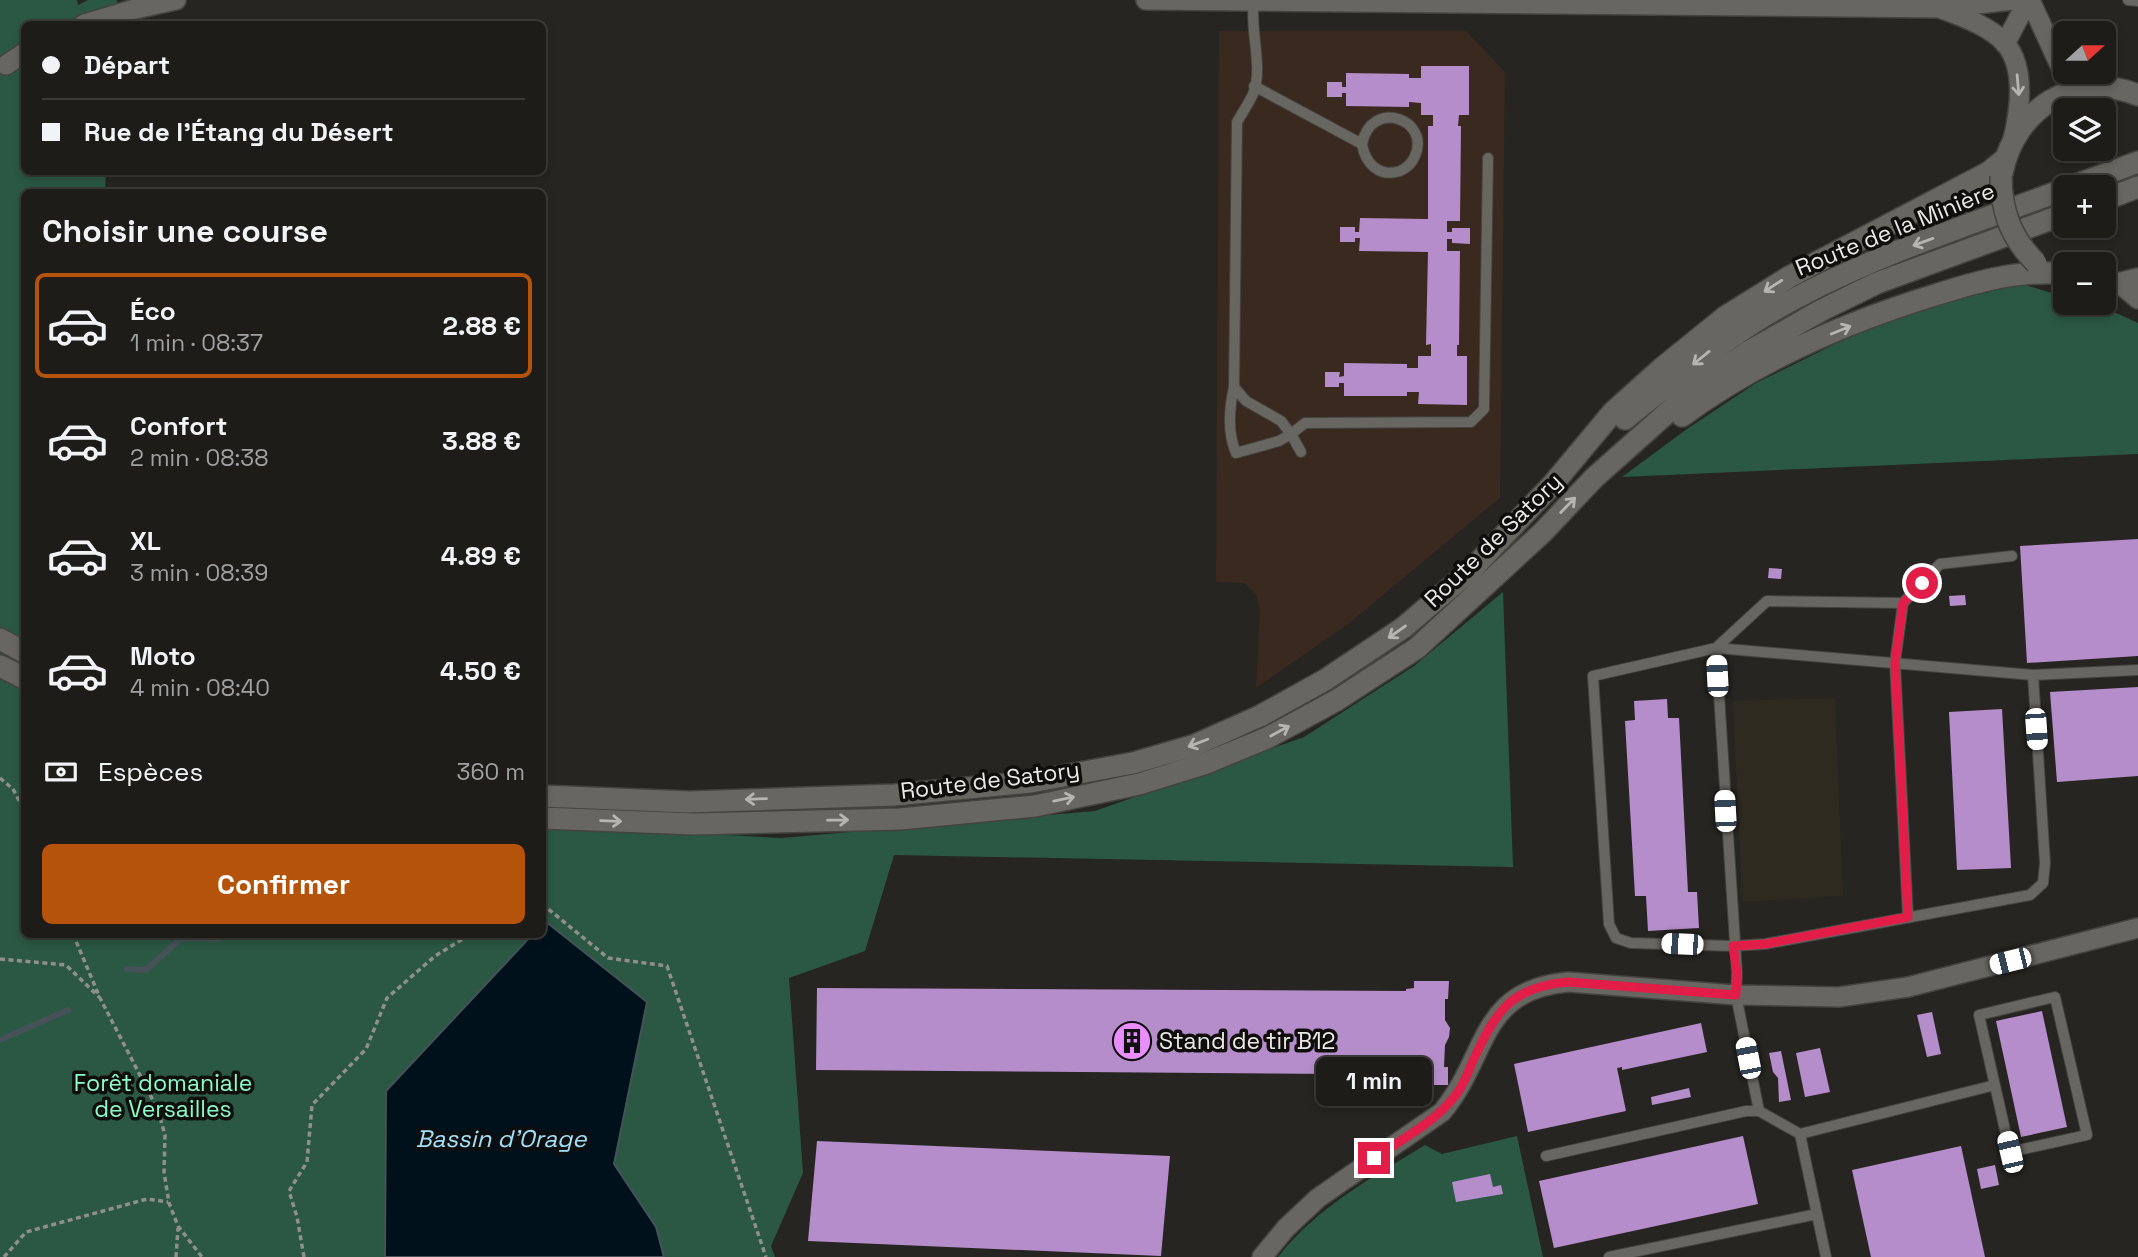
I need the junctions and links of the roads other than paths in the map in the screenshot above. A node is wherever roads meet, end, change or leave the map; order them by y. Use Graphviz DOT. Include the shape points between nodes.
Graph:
graph roads {
  1 [pos="176,0"];
  2 [pos="1146,0"];
  3 [pos="2014,0"];
  4 [pos="2029,0"];
  5 [pos="1254,1"];
  6 [pos="1314,1"];
  7 [pos="1941,8"];
  8 [pos="94,21"];
  9 [pos="2005,44"];
  10 [pos="21,55"];
  11 [pos="6,65"];
  12 [pos="1254,86"];
  13 [pos="2092,87"];
  14 [pos="2138,95"];
  15 [pos="2013,139"];
  16 [pos="1362,144"];
  17 [pos="1488,158"];
  18 [pos="2138,162"];
  19 [pos="2003,167"];
  20 [pos="2103,175"];
  21 [pos="2138,187"];
  22 [pos="2053,193"];
  23 [pos="2116,195"];
  24 [pos="2053,218"];
  25 [pos="2050,272"];
  26 [pos="2121,284"];
  27 [pos="2138,299"];
  28 [pos="1234,387"];
  29 [pos="1291,434"];
  30 [pos="1301,452"];
  31 [pos="1594,478"];
  32 [pos="1553,484"];
  33 [pos="2012,556"];
  34 [pos="1903,603"];
  35 [pos="0,639"];
  36 [pos="1716,649"];
  37 [pos="21,650"];
  38 [pos="1895,663"];
  39 [pos="0,666"];
  40 [pos="2138,670"];
  41 [pos="2033,675"];
  42 [pos="21,676"];
  43 [pos="546,796"];
  44 [pos="546,818"];
  45 [pos="1908,917"];
  46 [pos="2138,928"];
  47 [pos="1733,946"];
  48 [pos="1736,995"];
  49 [pos="1995,1085"];
  50 [pos="1759,1111"];
  51 [pos="1800,1134"];
  52 [pos="1546,1156"];
  53 [pos="1817,1214"];
  54 [pos="1262,1257"];
  55 [pos="1609,1257"];
  56 [pos="1826,1257"];
  1 -- 8 [label="street"];
  2 -- 5 [label="street"];
  3 -- 7 [label="street"];
  4 -- 9 [label="street"];
  4 -- 13 [label="street" via="2062,70 2076,83"];
  5 -- 6 [label="street"];
  5 -- 12 [label="lane"];
  6 -- 7 [label="street"];
  7 -- 9 [label="street" via="1978,23"];
  9 -- 15 [label="street, one-way" via="2015,62 2019,86"];
  10 -- 11 [label="street"];
  12 -- 16 [label="lane"];
  12 -- 28 [label="lane" via="1237,122"];
  13 -- 14 [label="main road"];
  13 -- 15 [label="main road" via="2046,103"];
  15 -- 19 [label="main road"];
  16 -- 16 [label="lane" via="1368,127 1393,117 1409,124 1418,147 1412,163 1389,173 1373,167"];
  17 -- 29 [label="lane" via="1484,409 1471,422 1305,423"];
  18 -- 20 [label="main road"];
  19 -- 25 [label="main road, bridge" via="2003,208 2008,224 2020,245"];
  19 -- 32 [label="main road, one-way" via="1789,276 1725,317 1613,412"];
  21 -- 23 [label="main road"];
  22 -- 32 [label="main road, Route de la Minière, one-way" via="1885,256 1793,299 1713,348"];
  24 -- 31 [label="main road, Route de la Minière" via="1877,284 1797,323 1695,388"];
  31 -- 25 [label="main road, one-way" via="1700,402 1815,340 1952,290 2013,275"];
  26 -- 27 [label="street"];
  28 -- 29 [label="lane" via="1246,401 1281,421"];
  28 -- 29 [label="lane" via="1229,409 1236,453"];
  29 -- 30 [label="lane"];
  44 -- 31 [label="main road, Route de Satory, one-way" via="694,824 900,818 1035,806 1139,784 1203,764 1267,738 1337,700 1416,648 1543,532"];
  32 -- 43 [label="main road, Route de Satory, one-way" via="1471,571 1403,628 1325,680 1195,745 1133,763 1031,782 894,795 689,802"];
  33 -- 34 [label="lane" via="1940,564"];
  34 -- 36 [label="lane" via="1767,601"];
  34 -- 38 [label="lane"];
  35 -- 37 [label="main road"];
  36 -- 38 [label="lane"];
  36 -- 47 [label="lane"];
  36 -- 47 [label="lane" via="1592,676 1609,924 1616,938 1631,943"];
  38 -- 41 [label="lane"];
  38 -- 45 [label="lane"];
  39 -- 42 [label="main road"];
  40 -- 41 [label="lane"];
  41 -- 45 [label="lane" via="2043,883 2030,895"];
  45 -- 47 [label="lane"];
  46 -- 48 [label="street" via="1908,987 1839,998"];
  47 -- 48 [label="lane"];
  48 -- 50 [label="lane"];
  48 -- 54 [label="street" via="1568,982 1544,984 1522,993 1489,1027 1458,1093 1442,1112 1318,1198"];
  49 -- 49 [label="lane" via="2010,1152 2087,1135 2055,997 1979,1015"];
  49 -- 51 [label="lane"];
  50 -- 51 [label="lane"];
  50 -- 52 [label="lane"];
  51 -- 53 [label="lane"];
  53 -- 55 [label="lane"];
  53 -- 56 [label="lane"];
}
